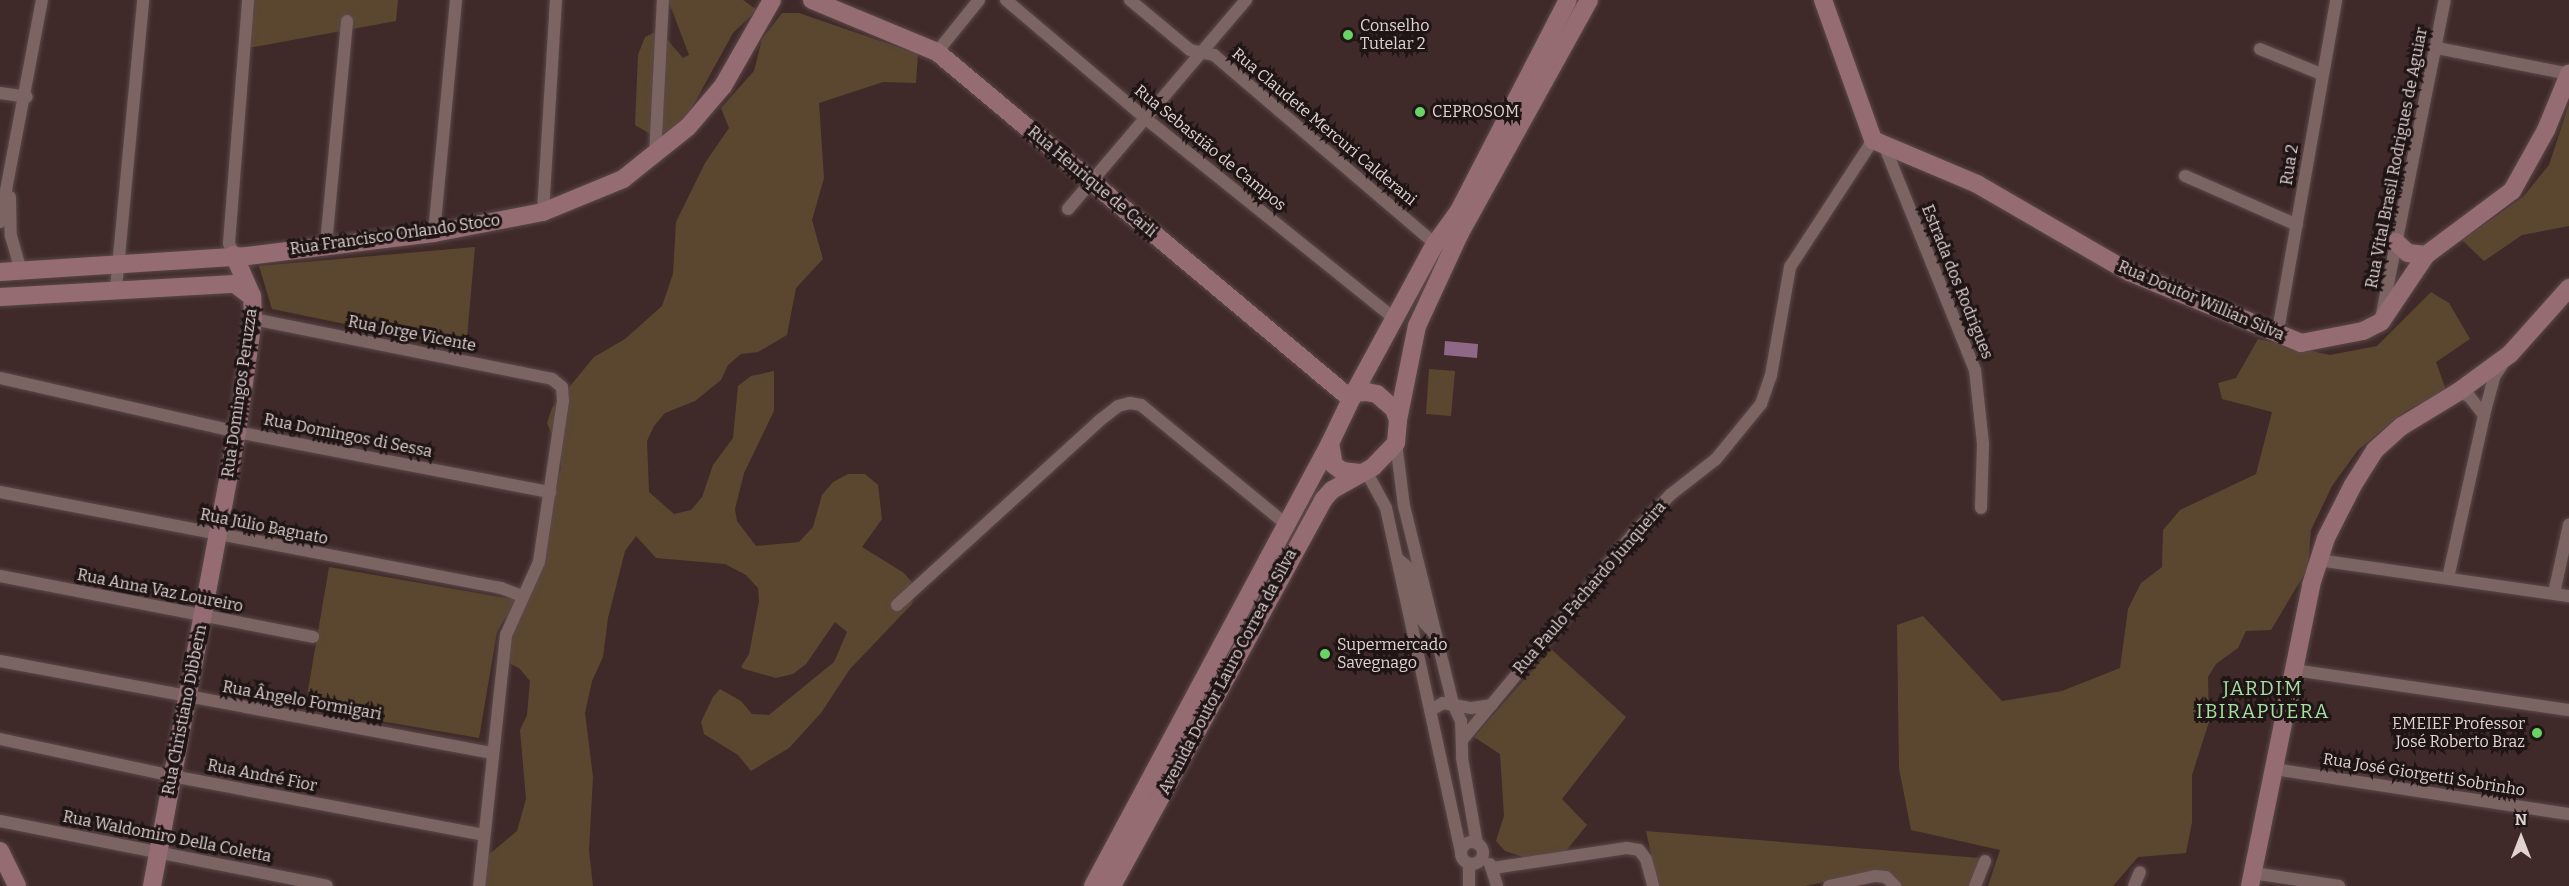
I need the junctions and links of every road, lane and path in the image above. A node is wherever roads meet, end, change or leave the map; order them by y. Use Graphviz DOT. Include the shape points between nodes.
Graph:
graph roads {
  1 [pos="42,0"];
  2 [pos="143,0"];
  3 [pos="248,0"];
  4 [pos="456,0"];
  5 [pos="556,0"];
  6 [pos="663,0"];
  7 [pos="772,0"];
  8 [pos="812,0"];
  9 [pos="979,0"];
  10 [pos="1006,0"];
  11 [pos="1130,0"];
  12 [pos="1246,0"];
  13 [pos="1568,0"];
  14 [pos="1589,0"];
  15 [pos="1823,0"];
  16 [pos="2336,0"];
  17 [pos="2445,0"];
  18 [pos="347,21"];
  19 [pos="2437,48"];
  20 [pos="2260,50"];
  21 [pos="938,52"];
  22 [pos="1202,52"];
  23 [pos="2321,74"];
  24 [pos="2569,74"];
  25 [pos="0,93"];
  26 [pos="27,97"];
  27 [pos="1145,118"];
  28 [pos="1879,143"];
  29 [pos="655,157"];
  30 [pos="2186,176"];
  31 [pos="10,181"];
  32 [pos="1091,182"];
  33 [pos="1068,209"];
  34 [pos="543,212"];
  35 [pos="0,222"];
  36 [pos="2297,225"];
  37 [pos="434,233"];
  38 [pos="2396,242"];
  39 [pos="326,244"];
  40 [pos="1435,244"];
  41 [pos="2426,255"];
  42 [pos="239,258"];
  43 [pos="122,263"];
  44 [pos="21,270"];
  45 [pos="0,272"];
  46 [pos="196,285"];
  47 [pos="116,288"];
  48 [pos="2569,288"];
  49 [pos="252,296"];
  50 [pos="0,297"];
  51 [pos="253,319"];
  52 [pos="1395,319"];
  53 [pos="2381,322"];
  54 [pos="2277,336"];
  55 [pos="2510,354"];
  56 [pos="0,378"];
  57 [pos="2458,392"];
  58 [pos="1352,396"];
  59 [pos="2484,415"];
  60 [pos="1398,420"];
  61 [pos="237,432"];
  62 [pos="1330,443"];
  63 [pos="1396,443"];
  64 [pos="1363,472"];
  65 [pos="0,492"];
  66 [pos="550,492"];
  67 [pos="1981,508"];
  68 [pos="1286,524"];
  69 [pos="2569,525"];
  70 [pos="217,535"];
  71 [pos="1398,559"];
  72 [pos="2318,560"];
  73 [pos="0,576"];
  74 [pos="2448,578"];
  75 [pos="2554,593"];
  76 [pos="522,596"];
  77 [pos="2569,596"];
  78 [pos="897,605"];
  79 [pos="202,616"];
  80 [pos="313,637"];
  81 [pos="1436,637"];
  82 [pos="0,661"];
  83 [pos="2294,670"];
  84 [pos="187,696"];
  85 [pos="1453,704"];
  86 [pos="1492,705"];
  87 [pos="1431,710"];
  88 [pos="2569,710"];
  89 [pos="0,738"];
  90 [pos="1463,739"];
  91 [pos="492,753"];
  92 [pos="2274,769"];
  93 [pos="172,776"];
  94 [pos="2569,814"];
  95 [pos="0,821"];
  96 [pos="483,835"];
  97 [pos="1477,844"];
  98 [pos="0,851"];
  99 [pos="158,852"];
  100 [pos="1461,852"];
  101 [pos="1482,857"];
  102 [pos="1985,861"];
  103 [pos="1469,864"];
  104 [pos="1493,868"];
  105 [pos="2140,872"];
  106 [pos="2251,880"];
  107 [pos="17,886"];
  108 [pos="152,886"];
  109 [pos="327,886"];
  110 [pos="479,886"];
  111 [pos="1093,886"];
  112 [pos="1112,886"];
  113 [pos="1469,886"];
  114 [pos="1497,886"];
  115 [pos="1653,886"];
  116 [pos="1829,886"];
  117 [pos="1895,886"];
  118 [pos="1975,886"];
  119 [pos="2134,886"];
  120 [pos="2339,886"];
  1 -- 26 [label="street"];
  2 -- 43 [label="street"];
  3 -- 42 [label="street" via="229,243"];
  4 -- 37 [label="street"];
  5 -- 34 [label="street"];
  6 -- 29 [label="street"];
  7 -- 29 [label="street, Rua Francisco Orlando Stoco" via="723,86 688,127"];
  8 -- 21 [label="street, Rua Henrique de Carli"];
  9 -- 21 [label="street"];
  10 -- 27 [label="street, Rua Sebastião de Campos"];
  11 -- 22 [label="street, Rua Claudete Mercuri Calderani" via="1190,50"];
  12 -- 22 [label="street"];
  13 -- 40 [label="street" via="1459,211"];
  14 -- 60 [label="street" via="1460,233 1417,326"];
  15 -- 28 [label="street"];
  16 -- 23 [label="street, Rua 2"];
  17 -- 19 [label="street, Rua Vital Brasil Rodrigues de Aguiar"];
  18 -- 39 [label="street"];
  19 -- 24 [label="street"];
  19 -- 38 [label="street, Rua Vital Brasil Rodrigues de Aguiar"];
  20 -- 23 [label="street"];
  21 -- 32 [label="street, Rua Henrique de Carli"];
  22 -- 27 [label="street"];
  22 -- 40 [label="street, Rua Claudete Mercuri Calderani" via="1214,55"];
  23 -- 36 [label="street, Rua 2"];
  24 -- 41 [label="street" via="2546,130 2512,191"];
  25 -- 26 [label="street"];
  26 -- 31 [label="street"];
  27 -- 32 [label="street"];
  27 -- 52 [label="street, Rua Sebastião de Campos"];
  28 -- 54 [label="street, Rua Doutor Willian Silva" via="1977,184 2129,272"];
  28 -- 67 [label="street, Estrada dos Rodrigues" via="1975,370 1983,444"];
  28 -- 86 [label="street, Rua Paulo Fachardo Junqueira" via="1791,267 1771,375 1761,404 1716,459 1670,495 1633,534"];
  29 -- 34 [label="street, Rua Francisco Orlando Stoco" via="624,179"];
  30 -- 36 [label="street"];
  31 -- 35 [label="street"];
  31 -- 44 [label="street" via="11,236"];
  32 -- 33 [label="street"];
  32 -- 58 [label="street, Rua Henrique de Carli"];
  34 -- 37 [label="street, Rua Francisco Orlando Stoco"];
  36 -- 54 [label="street, Rua 2"];
  37 -- 39 [label="street, Rua Francisco Orlando Stoco"];
  38 -- 41 [label="street" via="2408,253"];
  38 -- 53 [label="street, Rua Vital Brasil Rodrigues de Aguiar"];
  39 -- 42 [label="street, Rua Francisco Orlando Stoco"];
  40 -- 52 [label="street"];
  41 -- 53 [label="street"];
  42 -- 43 [label="street, Rua Francisco Orlando Stoco"];
  42 -- 46 [label="street"];
  42 -- 49 [label="street, Rua Domingos Peruzza"];
  43 -- 44 [label="street, Rua Francisco Orlando Stoco"];
  43 -- 47 [label="street"];
  44 -- 45 [label="street, Rua Francisco Orlando Stoco"];
  46 -- 47 [label="street"];
  46 -- 49 [label="street" via="235,284"];
  47 -- 50 [label="street"];
  48 -- 55 [label="street"];
  49 -- 51 [label="street, Rua Domingos Peruzza"];
  51 -- 61 [label="street, Rua Domingos Peruzza"];
  51 -- 66 [label="street, Rua Jorge Vicente" via="552,379 562,387 563,401"];
  52 -- 58 [label="street"];
  53 -- 54 [label="street, Rua Doutor Willian Silva" via="2323,341 2301,343"];
  55 -- 57 [label="street"];
  55 -- 59 [label="street" via="2494,377"];
  56 -- 61 [label="street, Rua Domingos di Sessa"];
  57 -- 59 [label="street" via="2469,396"];
  57 -- 72 [label="street" via="2402,426 2375,450 2353,484"];
  58 -- 60 [label="street" via="1377,394 1394,409"];
  58 -- 62 [label="street"];
  59 -- 74 [label="street"];
  60 -- 63 [label="street"];
  61 -- 66 [label="street, Rua Domingos di Sessa"];
  61 -- 70 [label="street, Rua Domingos Peruzza"];
  62 -- 64 [label="street" via="1334,465 1342,471"];
  62 -- 68 [label="street"];
  63 -- 64 [label="street" via="1385,458"];
  63 -- 81 [label="street" via="1404,506"];
  64 -- 71 [label="street" via="1386,508"];
  64 -- 112 [label="street, Avenida Doutor Lauro Correa da Silva" via="1332,490 1311,518"];
  65 -- 70 [label="street, Rua Júlio Bagnato"];
  66 -- 76 [label="street" via="539,562"];
  68 -- 78 [label="street" via="1141,405 1130,403 1118,406 1099,421"];
  68 -- 111 [label="street"];
  69 -- 75 [label="street"];
  70 -- 76 [label="street, Rua Júlio Bagnato" via="501,588"];
  70 -- 79 [label="street, Rua Christiano Dibbern"];
  71 -- 81 [label="street" via="1410,568 1420,618"];
  71 -- 87 [label="street"];
  72 -- 74 [label="street"];
  72 -- 83 [label="street"];
  73 -- 79 [label="street, Rua Anna Vaz Loureiro"];
  74 -- 75 [label="street"];
  75 -- 77 [label="street"];
  76 -- 91 [label="street" via="506,634"];
  79 -- 80 [label="street, Rua Anna Vaz Loureiro"];
  79 -- 84 [label="street, Rua Christiano Dibbern"];
  81 -- 85 [label="street"];
  82 -- 84 [label="street, Rua Ângelo Formigari"];
  83 -- 88 [label="street"];
  83 -- 92 [label="street"];
  84 -- 91 [label="street, Rua Ângelo Formigari"];
  84 -- 93 [label="street, Rua Christiano Dibbern"];
  85 -- 86 [label="street" via="1472,708"];
  85 -- 87 [label="street" via="1438,704"];
  85 -- 90 [label="street"];
  86 -- 90 [label="street, Rua Paulo Fachardo Junqueira"];
  87 -- 100 [label="street"];
  89 -- 93 [label="street, Rua André Fior"];
  90 -- 97 [label="street" via="1462,758"];
  91 -- 96 [label="street"];
  92 -- 94 [label="street, Rua José Giorgetti Sobrinho"];
  92 -- 106 [label="street"];
  93 -- 96 [label="street, Rua André Fior"];
  93 -- 99 [label="street, Rua Christiano Dibbern"];
  95 -- 99 [label="street, Rua Waldomiro Della Coletta"];
  96 -- 110 [label="street"];
  97 -- 100 [label="street" via="1467,844"];
  97 -- 101 [label="street"];
  98 -- 107 [label="street"];
  99 -- 108 [label="street, Rua Christiano Dibbern"];
  99 -- 109 [label="street, Rua Waldomiro Della Coletta"];
  100 -- 103 [label="street"];
  101 -- 103 [label="street"];
  101 -- 104 [label="street"];
  102 -- 118 [label="street"];
  103 -- 113 [label="street"];
  104 -- 114 [label="street"];
  104 -- 115 [label="street" via="1627,848 1639,850 1646,858"];
  105 -- 119 [label="street"];
  106 -- 120 [label="street"];
  116 -- 117 [label="street" via="1875,876 1886,877"];
}
